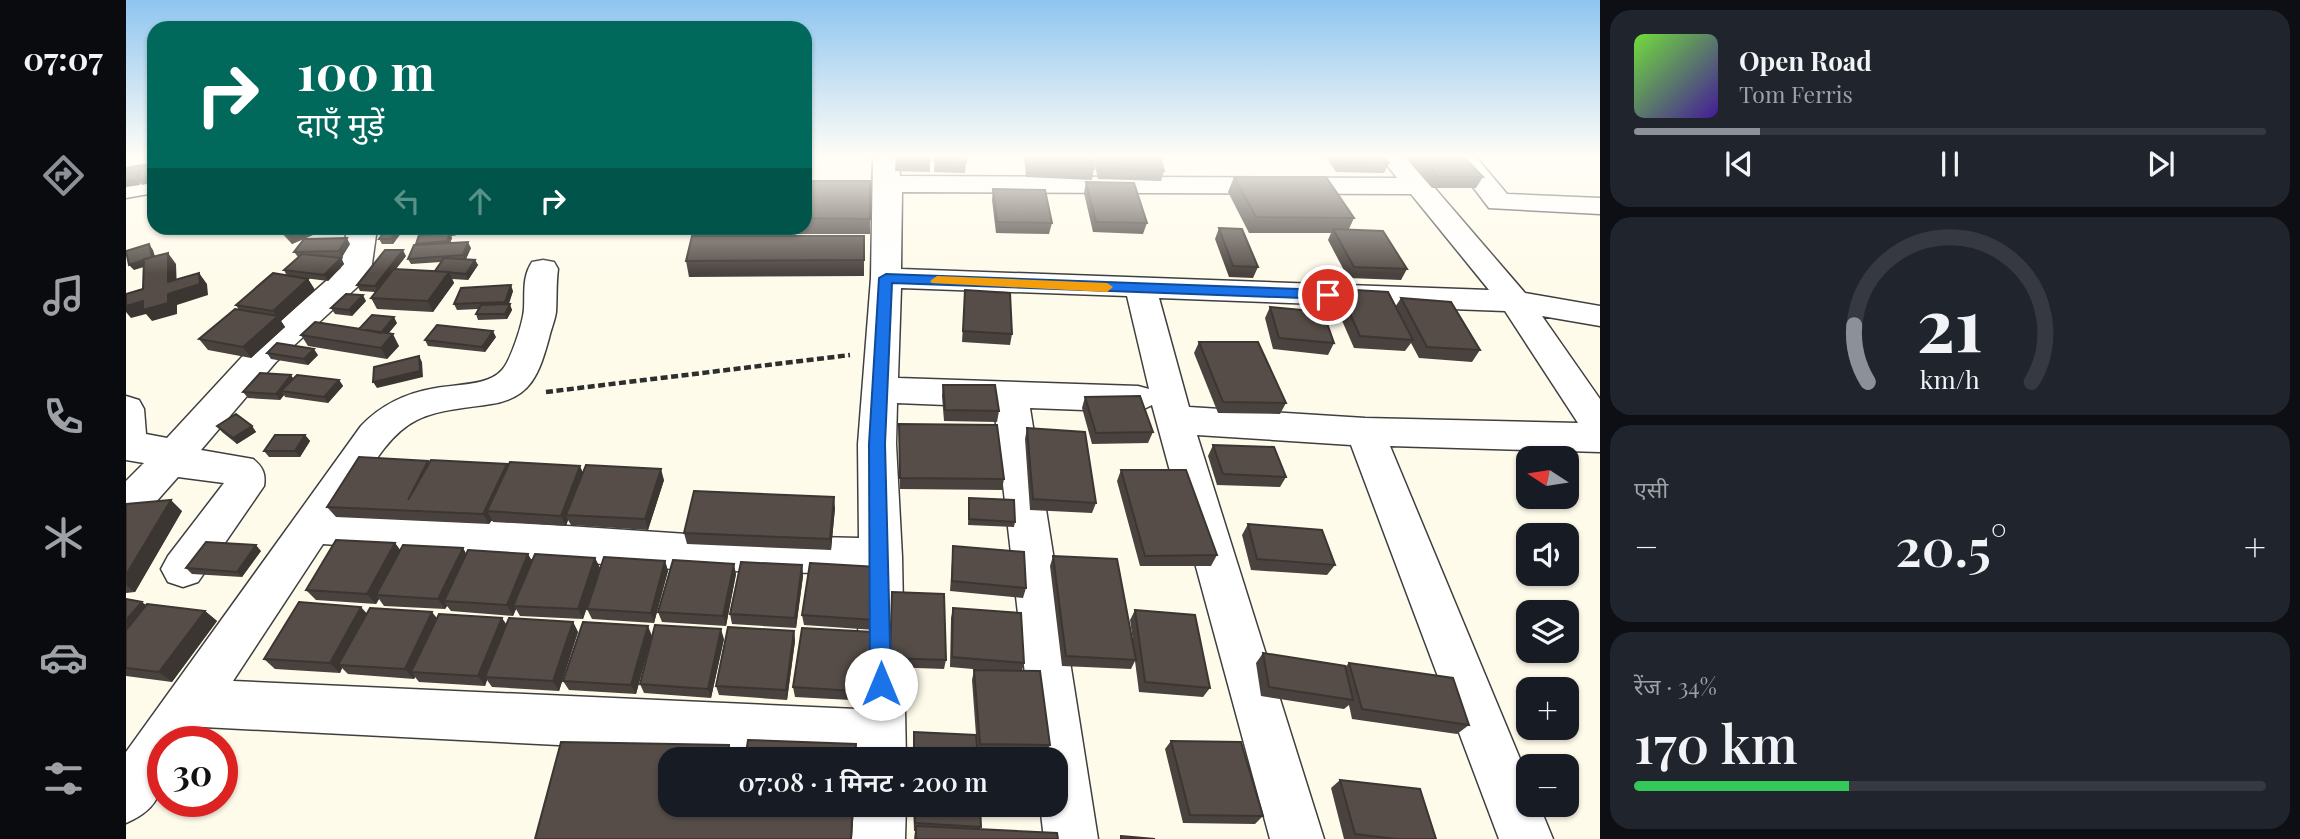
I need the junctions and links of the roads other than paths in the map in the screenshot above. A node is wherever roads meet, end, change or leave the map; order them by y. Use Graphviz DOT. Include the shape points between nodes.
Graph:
graph roads {
  1 [pos="880,196"];
  2 [pos="1428,196"];
  3 [pos="1494,196"];
  4 [pos="1600,206"];
  5 [pos="361,235"];
  6 [pos="543,269"];
  7 [pos="886,278"];
  8 [pos="1141,289"];
  9 [pos="1515,300"];
  10 [pos="1600,316"];
  11 [pos="880,390"];
  12 [pos="1010,394"];
  13 [pos="1172,410"];
  14 [pos="1600,427"];
  15 [pos="1365,432"];
  16 [pos="127,433"];
  17 [pos="1600,438"];
  18 [pos="173,457"];
  19 [pos="126,500"];
  20 [pos="312,526"];
  21 [pos="881,557"];
  22 [pos="183,569"];
  23 [pos="175,726"];
  24 [pos="238,732"];
  25 [pos="881,747"];
  26 [pos="147,766"];
  27 [pos="126,797"];
  28 [pos="879,817"];
  29 [pos="878,839"];
  30 [pos="1070,839"];
  31 [pos="1297,839"];
  32 [pos="1526,839"];
  1 -- 7 [label="street" via="873,241"];
  2 -- 9 [label="street"];
  3 -- 4 [label="street" via="1499,202"];
  5 -- 18 [label="street" via="356,271 264,354"];
  6 -- 20 [label="street" via="540,312 524,367 513,381 502,390 433,401 389,420"];
  7 -- 8 [label="street"];
  7 -- 11 [label="street"];
  8 -- 9 [label="street"];
  8 -- 13 [label="street"];
  9 -- 10 [label="street"];
  9 -- 14 [label="street"];
  11 -- 12 [label="street"];
  11 -- 21 [label="street"];
  12 -- 13 [label="street"];
  12 -- 30 [label="street"];
  13 -- 15 [label="street"];
  13 -- 31 [label="street"];
  15 -- 17 [label="street"];
  15 -- 32 [label="street"];
  16 -- 18 [label="street"];
  18 -- 19 [label="street" via="141,492"];
  18 -- 22 [label="street" via="246,475 244,486"];
  20 -- 21 [label="street" via="687,552"];
  20 -- 23 [label="street"];
  21 -- 25 [label="street"];
  24 -- 25 [label="street"];
  26 -- 27 [label="street"];
  28 -- 29 [label="street"];
}
